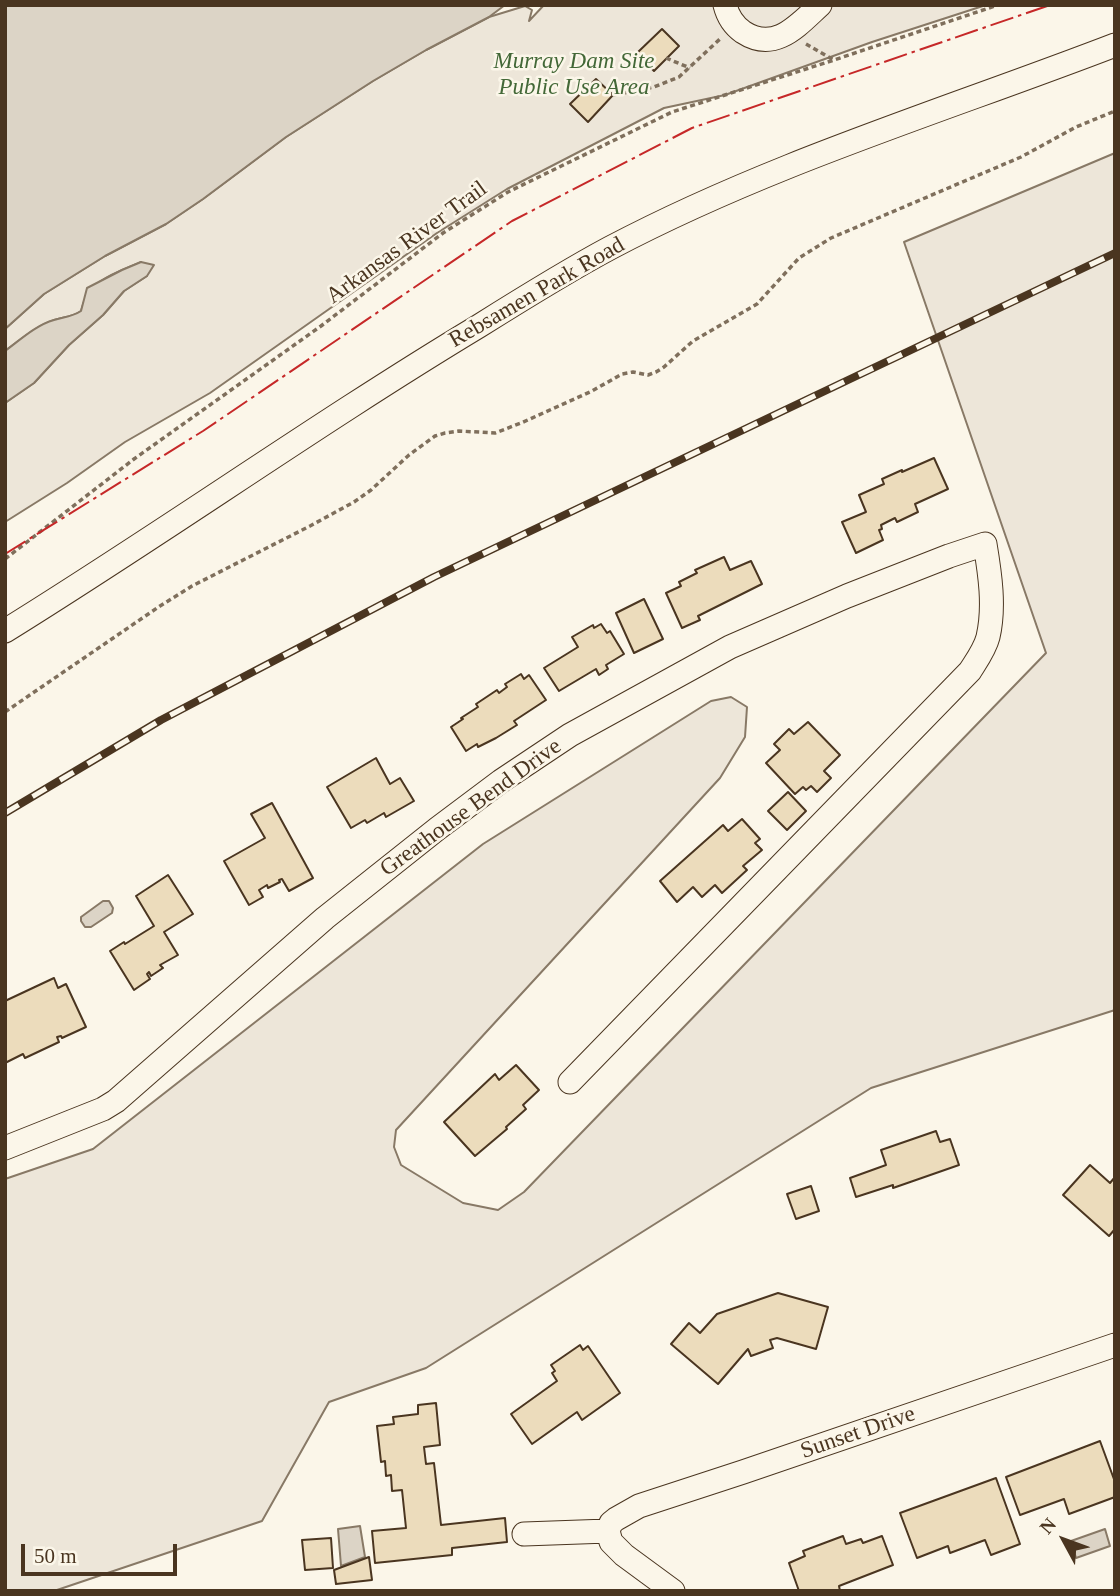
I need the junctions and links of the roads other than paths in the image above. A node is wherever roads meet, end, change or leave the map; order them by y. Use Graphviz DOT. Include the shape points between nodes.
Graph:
graph roads {
  1 [pos="820,5"];
  2 [pos="730,15"];
  3 [pos="1115,45"];
  4 [pos="5,631"];
  5 [pos="570,1082"];
  6 [pos="5,1148"];
  7 [pos="1115,1345"];
  8 [pos="608,1531"];
  9 [pos="524,1534"];
  10 [pos="673,1591"];
  1 -- 2 [label="street" via="789,33 765,40 748,35"];
  3 -- 4 [label="street, Rebsamen Park Road" via="760,178 611,248 439,350"];
  5 -- 6 [label="street, Greathouse Bend Drive" via="970,671 988,637 991,606 985,544 847,596 710,656 570,736 500,782 325,918 116,1101"];
  7 -- 8 [label="street, Sunset Drive" via="639,1506 611,1523"];
  8 -- 9 [label="street"];
  8 -- 10 [label="street" via="618,1549"];
}
